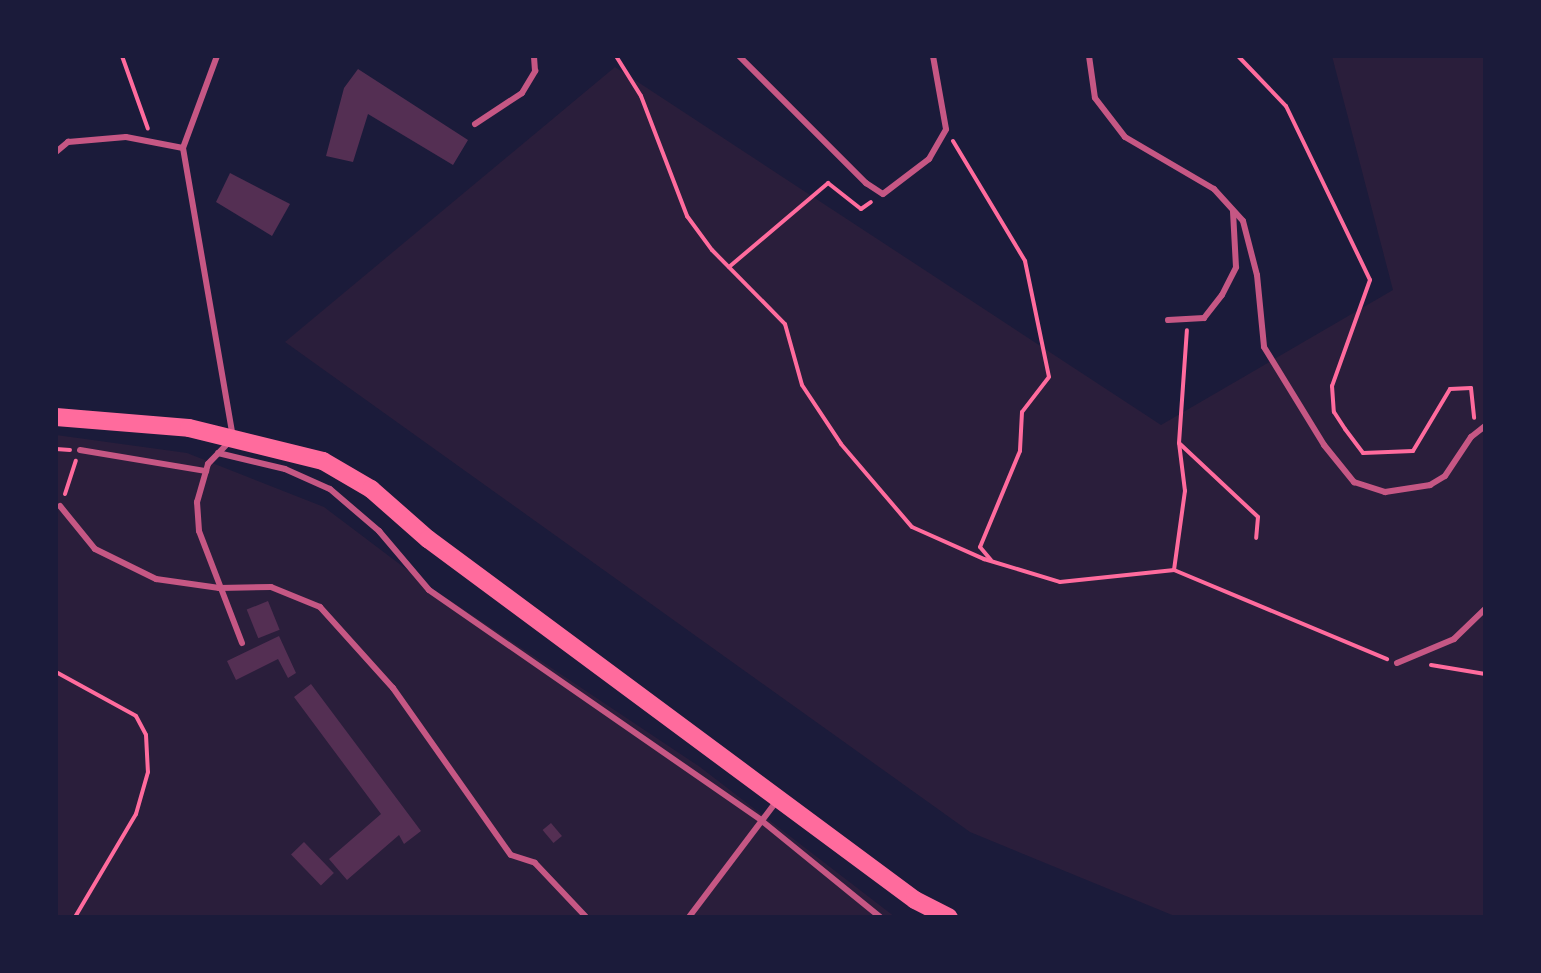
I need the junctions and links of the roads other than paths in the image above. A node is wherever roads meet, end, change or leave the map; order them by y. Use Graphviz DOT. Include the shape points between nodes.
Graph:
graph roads {
  1 [pos="217,56"];
  2 [pos="534,56"];
  3 [pos="739,56"];
  4 [pos="933,56"];
  5 [pos="1089,56"];
  6 [pos="475,124"];
  7 [pos="183,148"];
  8 [pos="56,152"];
  9 [pos="1233,211"];
  10 [pos="1168,320"];
  11 [pos="56,417"];
  12 [pos="1485,426"];
  13 [pos="233,438"];
  14 [pos="80,450"];
  15 [pos="218,453"];
  16 [pos="206,471"];
  17 [pos="60,506"];
  18 [pos="219,588"];
  19 [pos="1485,609"];
  20 [pos="242,643"];
  21 [pos="1397,663"];
  22 [pos="778,799"];
  23 [pos="762,821"];
  24 [pos="586,917"];
  25 [pos="689,917"];
  26 [pos="880,917"];
  27 [pos="949,917"];
  1 -- 7 [label="lane"];
  2 -- 6 [label="lane" via="535,71 522,93"];
  3 -- 4 [label="lane" via="883,194 929,159 946,129"];
  5 -- 9 [label="lane" via="1095,98 1125,137 1214,189"];
  7 -- 8 [label="lane" via="126,137 68,142"];
  7 -- 13 [label="lane"];
  9 -- 10 [label="lane" via="1236,267 1204,318"];
  9 -- 12 [label="lane" via="1243,221 1257,275 1264,347 1324,445 1354,482 1385,492 1430,485 1445,476 1471,437"];
  11 -- 13 [label="highway" via="189,428"];
  13 -- 15 [label="lane"];
  13 -- 22 [label="highway" via="323,461 371,489 428,539"];
  14 -- 16 [label="lane"];
  15 -- 16 [label="lane"];
  15 -- 23 [label="lane" via="285,469 330,489 379,531 429,590"];
  16 -- 18 [label="lane" via="197,502 199,531"];
  17 -- 18 [label="lane" via="95,549 156,579"];
  18 -- 20 [label="lane"];
  18 -- 24 [label="lane" via="271,587 320,607 393,688 511,855 535,863"];
  19 -- 21 [label="lane" via="1454,639"];
  22 -- 23 [label="lane"];
  22 -- 27 [label="highway" via="915,900"];
  23 -- 25 [label="lane"];
  23 -- 26 [label="lane"];
}
